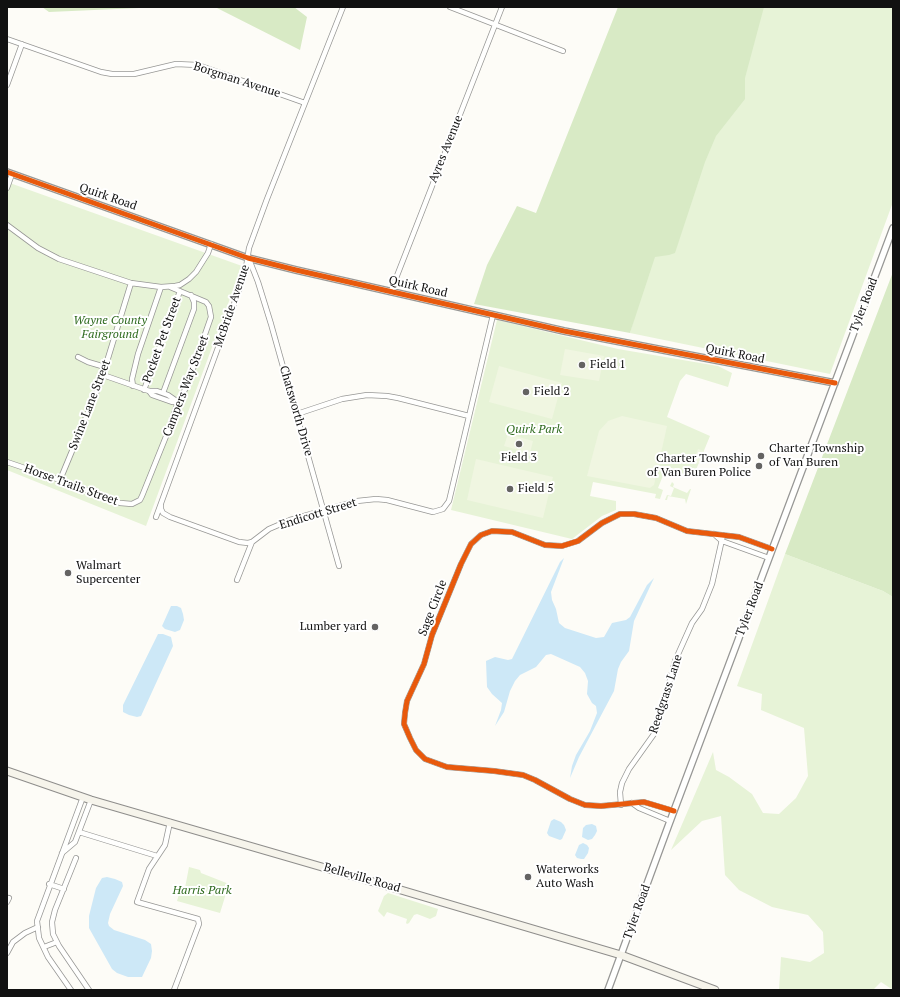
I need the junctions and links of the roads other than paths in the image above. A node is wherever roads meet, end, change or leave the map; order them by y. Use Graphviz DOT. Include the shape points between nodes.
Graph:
graph roads {
  1 [pos="343,7"];
  2 [pos="450,7"];
  3 [pos="502,7"];
  4 [pos="495,25"];
  5 [pos="7,39"];
  6 [pos="22,44"];
  7 [pos="563,51"];
  8 [pos="7,85"];
  9 [pos="305,103"];
  10 [pos="9,173"];
  11 [pos="7,188"];
  12 [pos="7,225"];
  13 [pos="893,228"];
  14 [pos="211,244"];
  15 [pos="248,258"];
  16 [pos="131,283"];
  17 [pos="162,287"];
  18 [pos="170,287"];
  19 [pos="180,291"];
  20 [pos="391,291"];
  21 [pos="191,295"];
  22 [pos="493,315"];
  23 [pos="78,357"];
  24 [pos="105,368"];
  25 [pos="103,375"];
  26 [pos="835,383"];
  27 [pos="133,386"];
  28 [pos="147,391"];
  29 [pos="163,393"];
  30 [pos="178,402"];
  31 [pos="296,414"];
  32 [pos="469,416"];
  33 [pos="7,462"];
  34 [pos="60,480"];
  35 [pos="136,503"];
  36 [pos="162,503"];
  37 [pos="324,509"];
  38 [pos="156,517"];
  39 [pos="714,534"];
  40 [pos="723,535"];
  41 [pos="722,540"];
  42 [pos="252,542"];
  43 [pos="772,549"];
  44 [pos="769,558"];
  45 [pos="339,566"];
  46 [pos="237,580"];
  47 [pos="7,771"];
  48 [pos="83,797"];
  49 [pos="91,800"];
  50 [pos="621,804"];
  51 [pos="632,804"];
  52 [pos="674,811"];
  53 [pos="670,821"];
  54 [pos="170,822"];
  55 [pos="79,832"];
  56 [pos="62,853"];
  57 [pos="158,856"];
  58 [pos="76,858"];
  59 [pos="49,884"];
  60 [pos="64,889"];
  61 [pos="38,927"];
  62 [pos="57,942"];
  63 [pos="44,947"];
  64 [pos="7,953"];
  65 [pos="621,955"];
  66 [pos="69,989"];
  67 [pos="89,990"];
  68 [pos="174,990"];
  69 [pos="608,990"];
  70 [pos="715,990"];
  1 -- 9 [label="street, McBride Avenue"];
  2 -- 4 [label="street"];
  3 -- 4 [label="street, Ayres Avenue"];
  4 -- 7 [label="street"];
  4 -- 20 [label="street, Ayres Avenue"];
  5 -- 6 [label="street, Borgman Avenue"];
  6 -- 8 [label="street"];
  6 -- 9 [label="street, Borgman Avenue" via="112,74 134,74 176,64 198,65"];
  9 -- 15 [label="street, McBride Avenue" via="249,248"];
  10 -- 11 [label="street"];
  10 -- 14 [label="street, Quirk Road"];
  12 -- 16 [label="street" via="38,248 59,259"];
  13 -- 26 [label="street, Tyler Road"];
  14 -- 15 [label="street, Quirk Road"];
  14 -- 18 [label="street" via="193,275 184,283"];
  15 -- 20 [label="street, Quirk Road"];
  15 -- 31 [label="street, Chatsworth Drive" via="269,317"];
  15 -- 36 [label="street, McBride Avenue" via="245,274"];
  16 -- 17 [label="street"];
  16 -- 24 [label="street, Swine Lane Street"];
  17 -- 18 [label="street"];
  17 -- 27 [label="street" via="134,368"];
  18 -- 19 [label="street, Campers Way Street"];
  19 -- 21 [label="street, Campers Way Street"];
  19 -- 28 [label="street, Pocket Pet Street"];
  20 -- 22 [label="street, Quirk Road"];
  21 -- 29 [label="street" via="194,308"];
  21 -- 30 [label="street, Campers Way Street" via="206,302 211,316 187,386"];
  22 -- 26 [label="street, Quirk Road"];
  22 -- 32 [label="street"];
  23 -- 24 [label="street"];
  24 -- 25 [label="street, Swine Lane Street"];
  25 -- 27 [label="street"];
  25 -- 34 [label="street, Swine Lane Street"];
  26 -- 43 [label="street, Tyler Road"];
  27 -- 28 [label="street"];
  28 -- 29 [label="street"];
  28 -- 30 [label="street" via="152,395"];
  29 -- 30 [label="street"];
  30 -- 35 [label="street, Campers Way Street" via="142,496"];
  31 -- 32 [label="street" via="342,399 367,395 393,397"];
  31 -- 37 [label="street, Chatsworth Drive"];
  32 -- 37 [label="street, Endicott Street" via="449,501 443,509 434,512 376,499"];
  33 -- 34 [label="street, Horse Trails Street"];
  34 -- 35 [label="street, Horse Trails Street" via="120,503"];
  36 -- 38 [label="street, McBride Avenue"];
  36 -- 42 [label="street" via="162,511 170,517 239,542"];
  37 -- 42 [label="street, Endicott Street" via="269,529"];
  37 -- 45 [label="street, Chatsworth Drive"];
  39 -- 40 [label="street, Sage Circle"];
  39 -- 41 [label="street"];
  39 -- 50 [label="street, Sage Circle" via="687,531 656,518 620,514 602,522 578,541 562,546 545,545 512,532 492,531 481,535 471,544 461,564 407,702 404,724 416,750 425,759 447,767 523,775 585,805"];
  40 -- 41 [label="street, Reedgrass Lane"];
  40 -- 43 [label="street, Sage Circle" via="739,537"];
  41 -- 44 [label="street"];
  41 -- 50 [label="street, Reedgrass Lane" via="712,584 675,661 654,734 625,776 620,792"];
  42 -- 46 [label="street"];
  43 -- 44 [label="street, Tyler Road"];
  44 -- 52 [label="street, Tyler Road"];
  47 -- 48 [label="main road, Belleville Road"];
  48 -- 49 [label="main road, Belleville Road"];
  48 -- 56 [label="street"];
  49 -- 54 [label="main road, Belleville Road"];
  49 -- 55 [label="street"];
  50 -- 51 [label="street, Sage Circle"];
  51 -- 52 [label="street, Sage Circle" via="644,802"];
  51 -- 53 [label="street, Sage Circle"];
  52 -- 53 [label="street, Tyler Road"];
  53 -- 65 [label="street, Tyler Road"];
  54 -- 57 [label="street" via="165,845"];
  54 -- 65 [label="main road, Belleville Road"];
  55 -- 56 [label="street" via="75,842"];
  55 -- 57 [label="street"];
  56 -- 59 [label="street"];
  57 -- 68 [label="street" via="137,902 198,919 199,924"];
  58 -- 60 [label="street"];
  59 -- 60 [label="street"];
  59 -- 61 [label="street" via="37,920"];
  60 -- 62 [label="street" via="52,922"];
  61 -- 63 [label="street" via="39,938"];
  61 -- 64 [label="street" via="13,942"];
  62 -- 63 [label="street"];
  62 -- 67 [label="street"];
  63 -- 66 [label="street"];
  65 -- 69 [label="street, Tyler Road"];
  65 -- 70 [label="main road, Belleville Road"];
}
